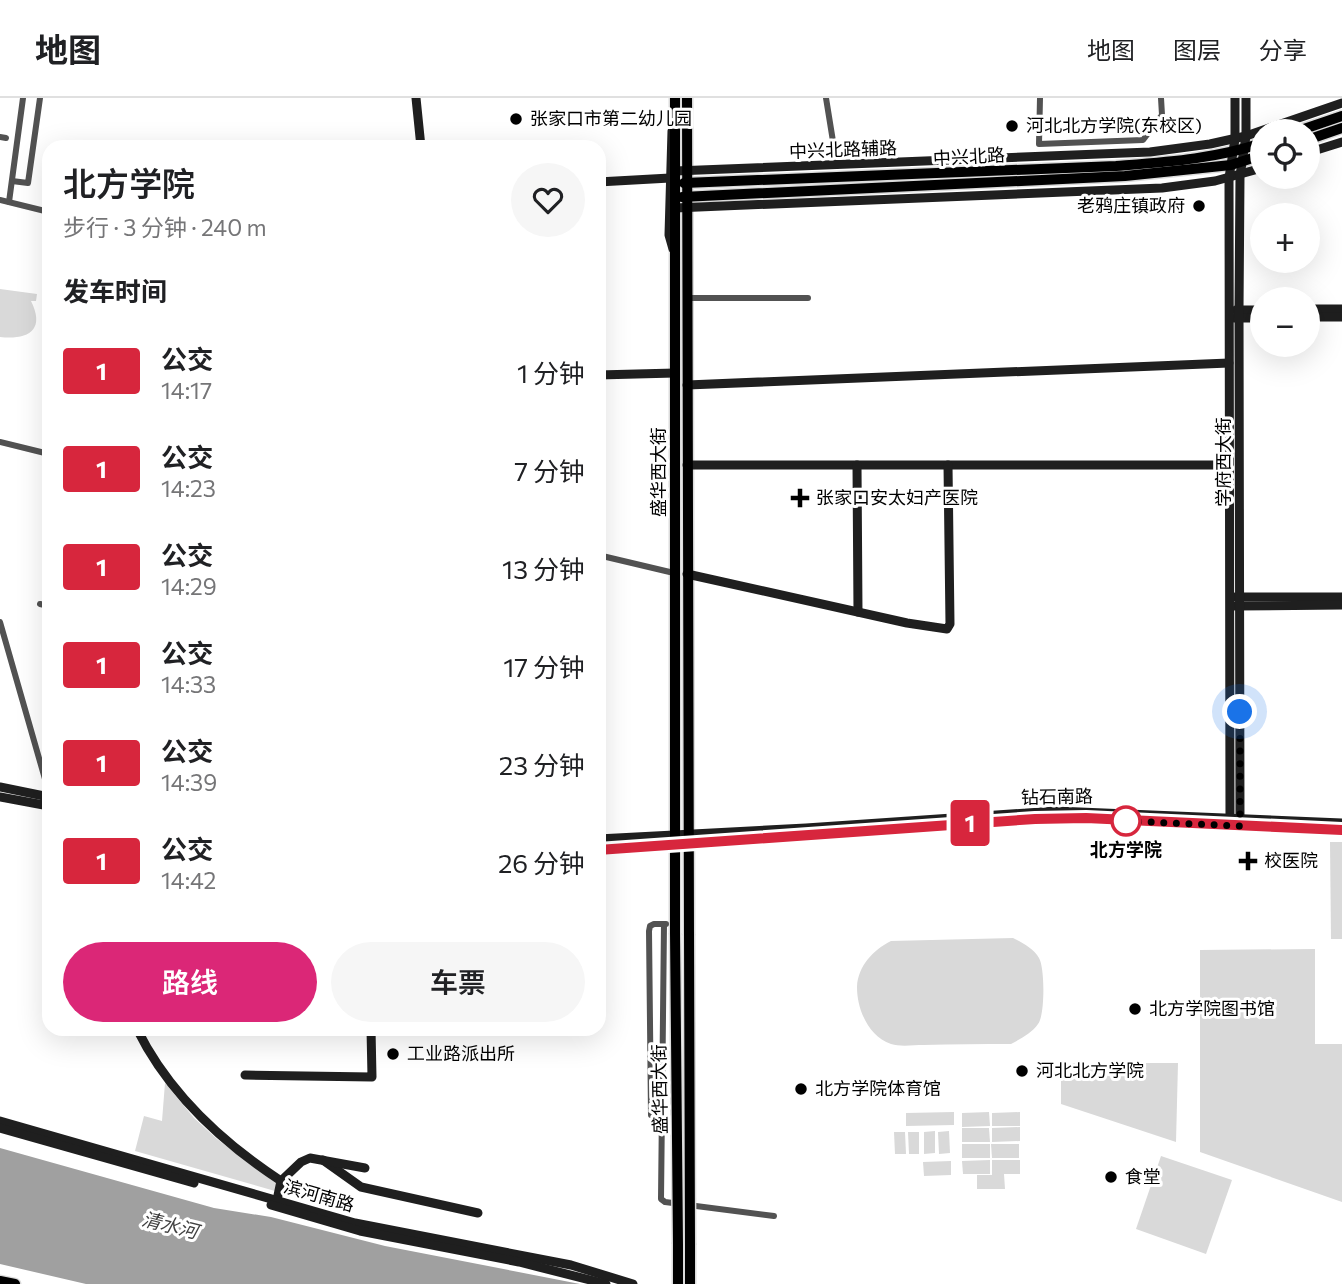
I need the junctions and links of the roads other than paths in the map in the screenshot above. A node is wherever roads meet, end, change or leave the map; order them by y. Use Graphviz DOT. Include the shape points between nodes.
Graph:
graph roads {
  1 [pos="23,98"];
  2 [pos="40,98"];
  3 [pos="416,98"];
  4 [pos="674,98"];
  5 [pos="687,98"];
  6 [pos="826,98"];
  7 [pos="1040,98"];
  8 [pos="1161,98"];
  9 [pos="1235,98"];
  10 [pos="1246,98"];
  11 [pos="1342,103"];
  12 [pos="1342,117"];
  13 [pos="1320,124"];
  14 [pos="1342,128"];
  15 [pos="19,129"];
  16 [pos="35,132"];
  17 [pos="1246,136"];
  18 [pos="1320,136"];
  19 [pos="1235,139"];
  20 [pos="420,140"];
  21 [pos="1342,142"];
  22 [pos="1250,147"];
  23 [pos="1245,149"];
  24 [pos="1320,149"];
  25 [pos="1234,152"];
  26 [pos="1250,159"];
  27 [pos="1243,162"];
  28 [pos="1231,165"];
  29 [pos="837,166"];
  30 [pos="688,171"];
  31 [pos="1250,173"];
  32 [pos="1240,176"];
  33 [pos="673,178"];
  34 [pos="1229,178"];
  35 [pos="12,181"];
  36 [pos="606,182"];
  37 [pos="688,183"];
  38 [pos="687,197"];
  39 [pos="0,200"];
  40 [pos="9,202"];
  41 [pos="675,203"];
  42 [pos="687,209"];
  43 [pos="42,210"];
  44 [pos="675,255"];
  45 [pos="687,298"];
  46 [pos="808,298"];
  47 [pos="1320,309"];
  48 [pos="1342,309"];
  49 [pos="1250,312"];
  50 [pos="1234,314"];
  51 [pos="1250,316"];
  52 [pos="1320,317"];
  53 [pos="1342,317"];
  54 [pos="1229,363"];
  55 [pos="675,373"];
  56 [pos="606,375"];
  57 [pos="687,385"];
  58 [pos="0,442"];
  59 [pos="42,452"];
  60 [pos="687,465"];
  61 [pos="857,465"];
  62 [pos="948,465"];
  63 [pos="1230,465"];
  64 [pos="606,557"];
  65 [pos="674,573"];
  66 [pos="687,574"];
  67 [pos="1342,597"];
  68 [pos="1235,602"];
  69 [pos="1342,605"];
  70 [pos="858,612"];
  71 [pos="0,622"];
  72 [pos="674,707"];
  73 [pos="688,707"];
  74 [pos="42,770"];
  75 [pos="0,787"];
  76 [pos="42,794"];
  77 [pos="0,797"];
  78 [pos="42,805"];
  79 [pos="1235,822"];
  80 [pos="1342,823"];
  81 [pos="1342,831"];
  82 [pos="606,839"];
  83 [pos="689,839"];
  84 [pos="675,840"];
  85 [pos="606,849"];
  86 [pos="671,927"];
  87 [pos="141,1036"];
  88 [pos="371,1036"];
  89 [pos="245,1074"];
  90 [pos="650,1115"];
  91 [pos="0,1121"];
  92 [pos="0,1128"];
  93 [pos="323,1160"];
  94 [pos="365,1168"];
  95 [pos="281,1181"];
  96 [pos="276,1203"];
  97 [pos="478,1213"];
  98 [pos="774,1216"];
  99 [pos="0,1281"];
  100 [pos="15,1284"];
  101 [pos="607,1284"];
  102 [pos="633,1284"];
  103 [pos="678,1284"];
  104 [pos="690,1284"];
  1 -- 15 [label="street"];
  2 -- 16 [label="street"];
  3 -- 20 [label="street"];
  4 -- 33 [label="main road, 盛华西大街"];
  5 -- 30 [label="main road, 盛华西大街"];
  6 -- 29 [label="street"];
  7 -- 8 [label="street" via="1040,144 1143,140 1161,115"];
  9 -- 19 [label="street, 学府西大街"];
  10 -- 17 [label="street, 学府西大街"];
  11 -- 17 [label="street, 中兴北路辅路"];
  12 -- 13 [label="main road"];
  14 -- 18 [label="main road"];
  15 -- 16 [label="street"];
  15 -- 35 [label="street"];
  16 -- 35 [label="street" via="27,183"];
  17 -- 19 [label="street, 中兴北路辅路"];
  17 -- 23 [label="street, 学府西大街"];
  19 -- 25 [label="street, 学府西大街"];
  19 -- 29 [label="street, 中兴北路辅路" via="1150,152"];
  21 -- 24 [label="street"];
  22 -- 23 [label="main road, 中兴北路"];
  23 -- 25 [label="main road, 中兴北路"];
  23 -- 27 [label="street, 学府西大街"];
  25 -- 28 [label="street, 学府西大街"];
  25 -- 37 [label="main road, 中兴北路" via="1116,166"];
  26 -- 27 [label="main road, 中兴北路"];
  27 -- 28 [label="main road, 中兴北路"];
  27 -- 32 [label="street, 学府西大街"];
  28 -- 34 [label="street, 学府西大街"];
  28 -- 38 [label="main road, 中兴北路" via="1125,176"];
  29 -- 30 [label="street, 中兴北路辅路"];
  30 -- 33 [label="street, 中兴北路辅路"];
  30 -- 37 [label="main road, 盛华西大街"];
  31 -- 32 [label="street"];
  32 -- 34 [label="street"];
  32 -- 50 [label="street, 学府西大街"];
  33 -- 36 [label="street, 中兴北路辅路"];
  33 -- 37 [label="main road, 中兴北路"];
  33 -- 41 [label="main road, 盛华西大街"];
  33 -- 44 [label="street" via="669,235"];
  34 -- 42 [label="street" via="1161,188"];
  34 -- 50 [label="street, 学府西大街"];
  35 -- 40 [label="street"];
  37 -- 38 [label="main road, 盛华西大街"];
  38 -- 41 [label="main road, 中兴北路"];
  38 -- 42 [label="main road, 盛华西大街"];
  39 -- 40 [label="street"];
  40 -- 43 [label="street"];
  41 -- 42 [label="street"];
  41 -- 44 [label="main road, 盛华西大街"];
  42 -- 45 [label="main road, 盛华西大街"];
  44 -- 55 [label="main road, 盛华西大街"];
  45 -- 46 [label="street"];
  45 -- 57 [label="main road, 盛华西大街"];
  47 -- 48 [label="street"];
  49 -- 50 [label="street"];
  50 -- 51 [label="street"];
  50 -- 54 [label="street, 学府西大街"];
  50 -- 68 [label="street, 学府西大街"];
  52 -- 53 [label="street"];
  54 -- 57 [label="street"];
  54 -- 63 [label="street, 学府西大街"];
  55 -- 56 [label="street"];
  55 -- 65 [label="main road, 盛华西大街"];
  57 -- 60 [label="main road, 盛华西大街"];
  58 -- 59 [label="street"];
  60 -- 61 [label="street"];
  60 -- 66 [label="main road, 盛华西大街"];
  61 -- 62 [label="street"];
  61 -- 70 [label="street"];
  62 -- 63 [label="street"];
  62 -- 70 [label="street" via="947,629"];
  63 -- 68 [label="street, 学府西大街"];
  64 -- 65 [label="street"];
  65 -- 72 [label="main road, 盛华西大街"];
  66 -- 70 [label="street"];
  66 -- 73 [label="main road, 盛华西大街"];
  67 -- 68 [label="street"];
  68 -- 69 [label="street"];
  68 -- 79 [label="street, 学府西大街"];
  71 -- 74 [label="street"];
  72 -- 73 [label="main road"];
  72 -- 84 [label="main road, 盛华西大街"];
  73 -- 83 [label="main road, 盛华西大街"];
  75 -- 76 [label="street"];
  77 -- 78 [label="street"];
  79 -- 80 [label="street, 钻石南路"];
  79 -- 81 [label="street, 钻石南路"];
  79 -- 83 [label="street, 钻石南路" via="1045,819"];
  82 -- 84 [label="street"];
  83 -- 84 [label="street, 钻石南路"];
  83 -- 104 [label="main road, 盛华西大街, bridge"];
  84 -- 85 [label="street"];
  84 -- 86 [label="main road, 盛华西大街"];
  86 -- 90 [label="street" via="654,924 649,931"];
  86 -- 98 [label="street" via="661,1199"];
  86 -- 103 [label="main road, 盛华西大街, bridge"];
  87 -- 95 [label="street" via="173,1086 213,1128"];
  88 -- 89 [label="street" via="372,1077"];
  91 -- 96 [label="street, 滨河南路"];
  92 -- 96 [label="street, 滨河南路"];
  93 -- 94 [label="street"];
  93 -- 95 [label="street" via="305,1160"];
  93 -- 97 [label="street" via="362,1187"];
  95 -- 96 [label="street"];
  96 -- 101 [label="street, 滨河南路" via="360,1231 531,1264"];
  96 -- 102 [label="street, 滨河南路" via="571,1265"];
  99 -- 100 [label="main road"];
}
